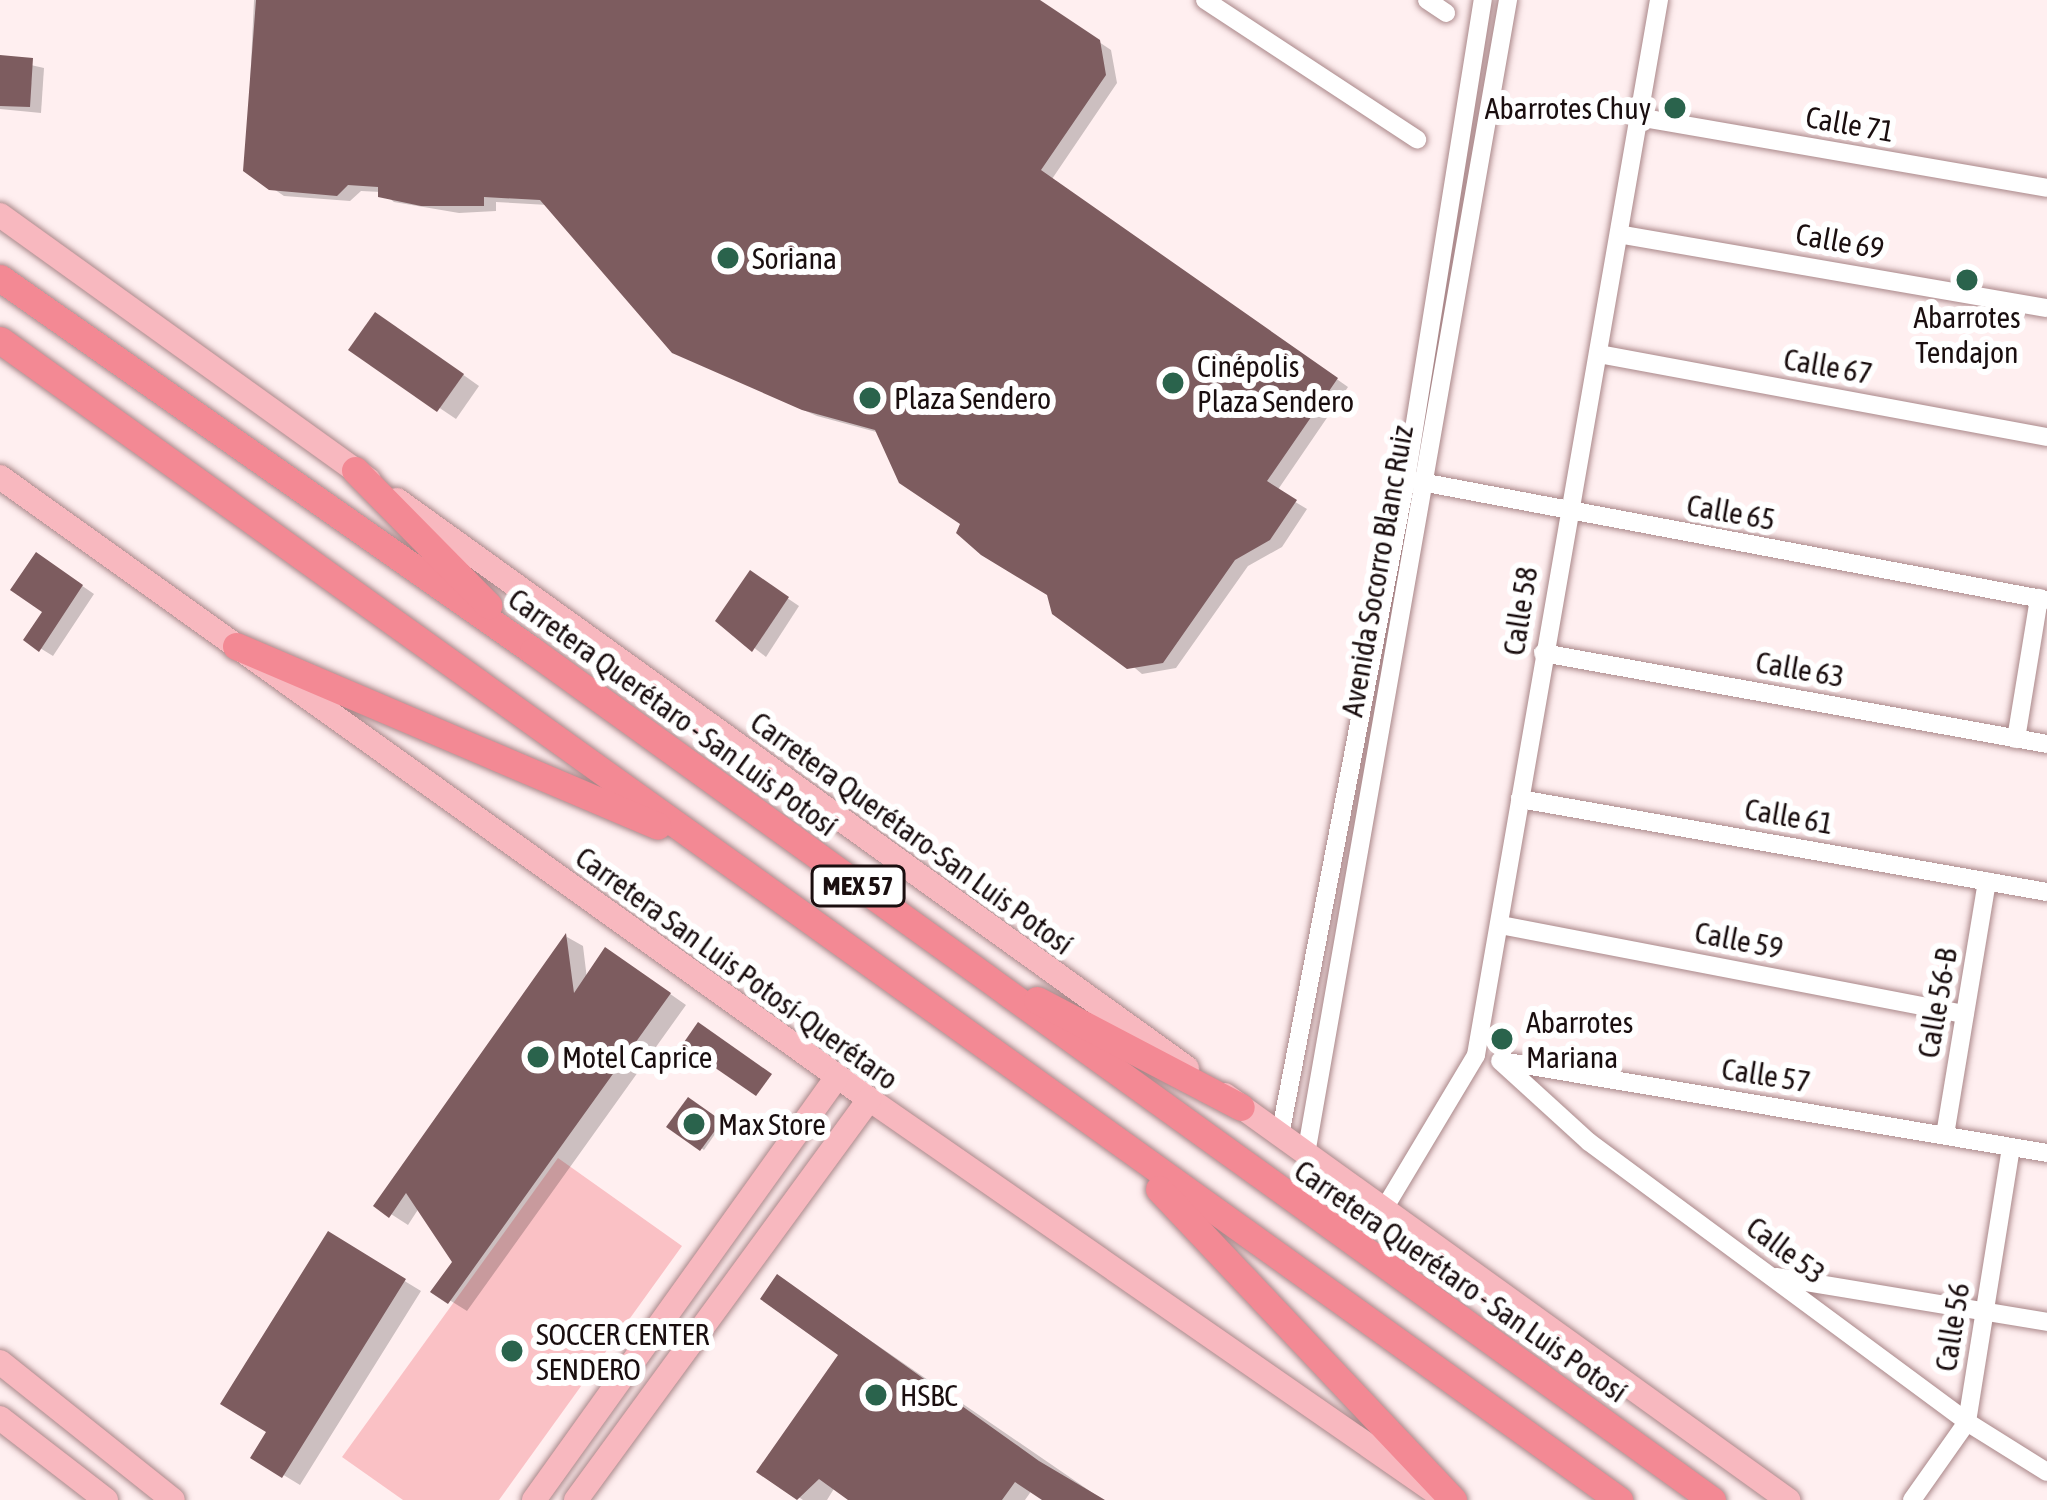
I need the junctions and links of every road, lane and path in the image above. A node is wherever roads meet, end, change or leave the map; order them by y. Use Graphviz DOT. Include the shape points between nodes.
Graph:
graph roads {
  1 [pos="1205,0"];
  2 [pos="1427,0"];
  3 [pos="1483,0"];
  4 [pos="1508,0"];
  5 [pos="1660,0"];
  6 [pos="1446,13"];
  7 [pos="1486,37"];
  8 [pos="1643,118"];
  9 [pos="1417,139"];
  10 [pos="2047,188"];
  11 [pos="0,214"];
  12 [pos="1623,235"];
  13 [pos="0,278"];
  14 [pos="2047,308"];
  15 [pos="0,340"];
  16 [pos="1599,354"];
  17 [pos="2047,437"];
  18 [pos="355,470"];
  19 [pos="0,477"];
  20 [pos="1414,481"];
  21 [pos="1567,513"];
  22 [pos="2043,599"];
  23 [pos="236,646"];
  24 [pos="533,651"];
  25 [pos="1543,653"];
  26 [pos="2016,739"];
  27 [pos="2047,744"];
  28 [pos="1520,799"];
  29 [pos="706,846"];
  30 [pos="1988,881"];
  31 [pos="2047,892"];
  32 [pos="1501,925"];
  33 [pos="956,958"];
  34 [pos="1965,1014"];
  35 [pos="1297,1051"];
  36 [pos="1476,1055"];
  37 [pos="1322,1056"];
  38 [pos="1500,1061"];
  39 [pos="837,1077"];
  40 [pos="868,1099"];
  41 [pos="1241,1107"];
  42 [pos="1280,1135"];
  43 [pos="1945,1135"];
  44 [pos="1119,1146"];
  45 [pos="2011,1147"];
  46 [pos="2047,1153"];
  47 [pos="1306,1154"];
  48 [pos="1384,1209"];
  49 [pos="720,1239"];
  50 [pos="752,1262"];
  51 [pos="1772,1276"];
  52 [pos="1985,1311"];
  53 [pos="2047,1322"];
  54 [pos="0,1362"];
  55 [pos="0,1418"];
  56 [pos="1967,1422"];
  57 [pos="2047,1472"];
  58 [pos="106,1500"];
  59 [pos="173,1500"];
  60 [pos="533,1500"];
  61 [pos="576,1500"];
  62 [pos="1449,1500"];
  63 [pos="1619,1500"];
  64 [pos="1712,1500"];
  65 [pos="1788,1500"];
  66 [pos="1912,1500"];
  1 -- 9 [label="street"];
  2 -- 6 [label="street"];
  3 -- 7 [label="street, Avenida Socorro Blanc Ruiz"];
  4 -- 7 [label="street, Avenida Socorro Blanc Ruiz"];
  5 -- 8 [label="street, Calle 58"];
  7 -- 20 [label="street, Avenida Socorro Blanc Ruiz"];
  8 -- 10 [label="street, Calle 71"];
  8 -- 12 [label="street, Calle 58"];
  11 -- 18 [label="main road, Carretera Querétaro-San Luis Potosí"];
  12 -- 14 [label="street, Calle 69"];
  12 -- 16 [label="street, Calle 58"];
  13 -- 24 [label="highway, Carretera Querétaro - San Luis Potosí / MEX 57"];
  15 -- 29 [label="highway, MEX 57"];
  16 -- 17 [label="street, Calle 67"];
  16 -- 21 [label="street, Calle 58"];
  18 -- 24 [label="highway"];
  18 -- 41 [label="main road, Carretera Querétaro-San Luis Potosí"];
  19 -- 23 [label="main road, Carretera San Luis Potosí-Querétaro"];
  20 -- 21 [label="street, Calle 65"];
  20 -- 35 [label="street, Avenida Socorro Blanc Ruiz"];
  20 -- 37 [label="street, Avenida Socorro Blanc Ruiz"];
  21 -- 22 [label="street, Calle 65"];
  21 -- 25 [label="street, Calle 58"];
  22 -- 26 [label="street"];
  23 -- 29 [label="highway"];
  23 -- 39 [label="main road, Carretera San Luis Potosí-Querétaro"];
  24 -- 33 [label="highway, Carretera Querétaro - San Luis Potosí / MEX 57"];
  25 -- 26 [label="street, Calle 63"];
  25 -- 28 [label="street, Calle 58"];
  26 -- 27 [label="street, Calle 63"];
  28 -- 30 [label="street, Calle 61"];
  28 -- 32 [label="street, Calle 58"];
  29 -- 44 [label="highway, MEX 57"];
  30 -- 31 [label="street, Calle 61"];
  30 -- 34 [label="street, Calle 56-B"];
  32 -- 34 [label="street, Calle 59"];
  32 -- 36 [label="street, Calle 58"];
  33 -- 41 [label="highway"];
  33 -- 64 [label="highway, Carretera Querétaro - San Luis Potosí / MEX 57"];
  34 -- 43 [label="street, Calle 56-B"];
  35 -- 37 [label="street" via="1310,1061"];
  35 -- 42 [label="street, Avenida Socorro Blanc Ruiz"];
  36 -- 38 [label="street, Calle 57"];
  36 -- 48 [label="street, Calle 58"];
  37 -- 47 [label="street, Avenida Socorro Blanc Ruiz"];
  38 -- 43 [label="street, Calle 57"];
  38 -- 51 [label="street, Calle 53" via="1589,1142"];
  39 -- 40 [label="main road, Carretera San Luis Potosí-Querétaro"];
  39 -- 49 [label="main road"];
  40 -- 50 [label="main road"];
  40 -- 62 [label="main road, Carretera San Luis Potosí-Querétaro"];
  41 -- 42 [label="main road, Carretera Querétaro-San Luis Potosí"];
  42 -- 47 [label="main road, Carretera Querétaro-San Luis Potosí"];
  43 -- 45 [label="street, Calle 57"];
  44 -- 62 [label="highway"];
  44 -- 63 [label="highway, MEX 57"];
  45 -- 46 [label="street, Calle 57"];
  45 -- 52 [label="street, Calle 56"];
  47 -- 48 [label="main road, Carretera Querétaro-San Luis Potosí"];
  48 -- 65 [label="main road, Carretera Querétaro-San Luis Potosí"];
  49 -- 50 [label="main road"];
  49 -- 60 [label="main road"];
  50 -- 61 [label="main road"];
  51 -- 52 [label="street"];
  51 -- 56 [label="street, Calle 53"];
  52 -- 53 [label="street"];
  52 -- 56 [label="street, Calle 56"];
  54 -- 59 [label="main road"];
  55 -- 58 [label="main road"];
  56 -- 57 [label="street, Calle 53"];
  56 -- 66 [label="street, Calle 56"];
}
